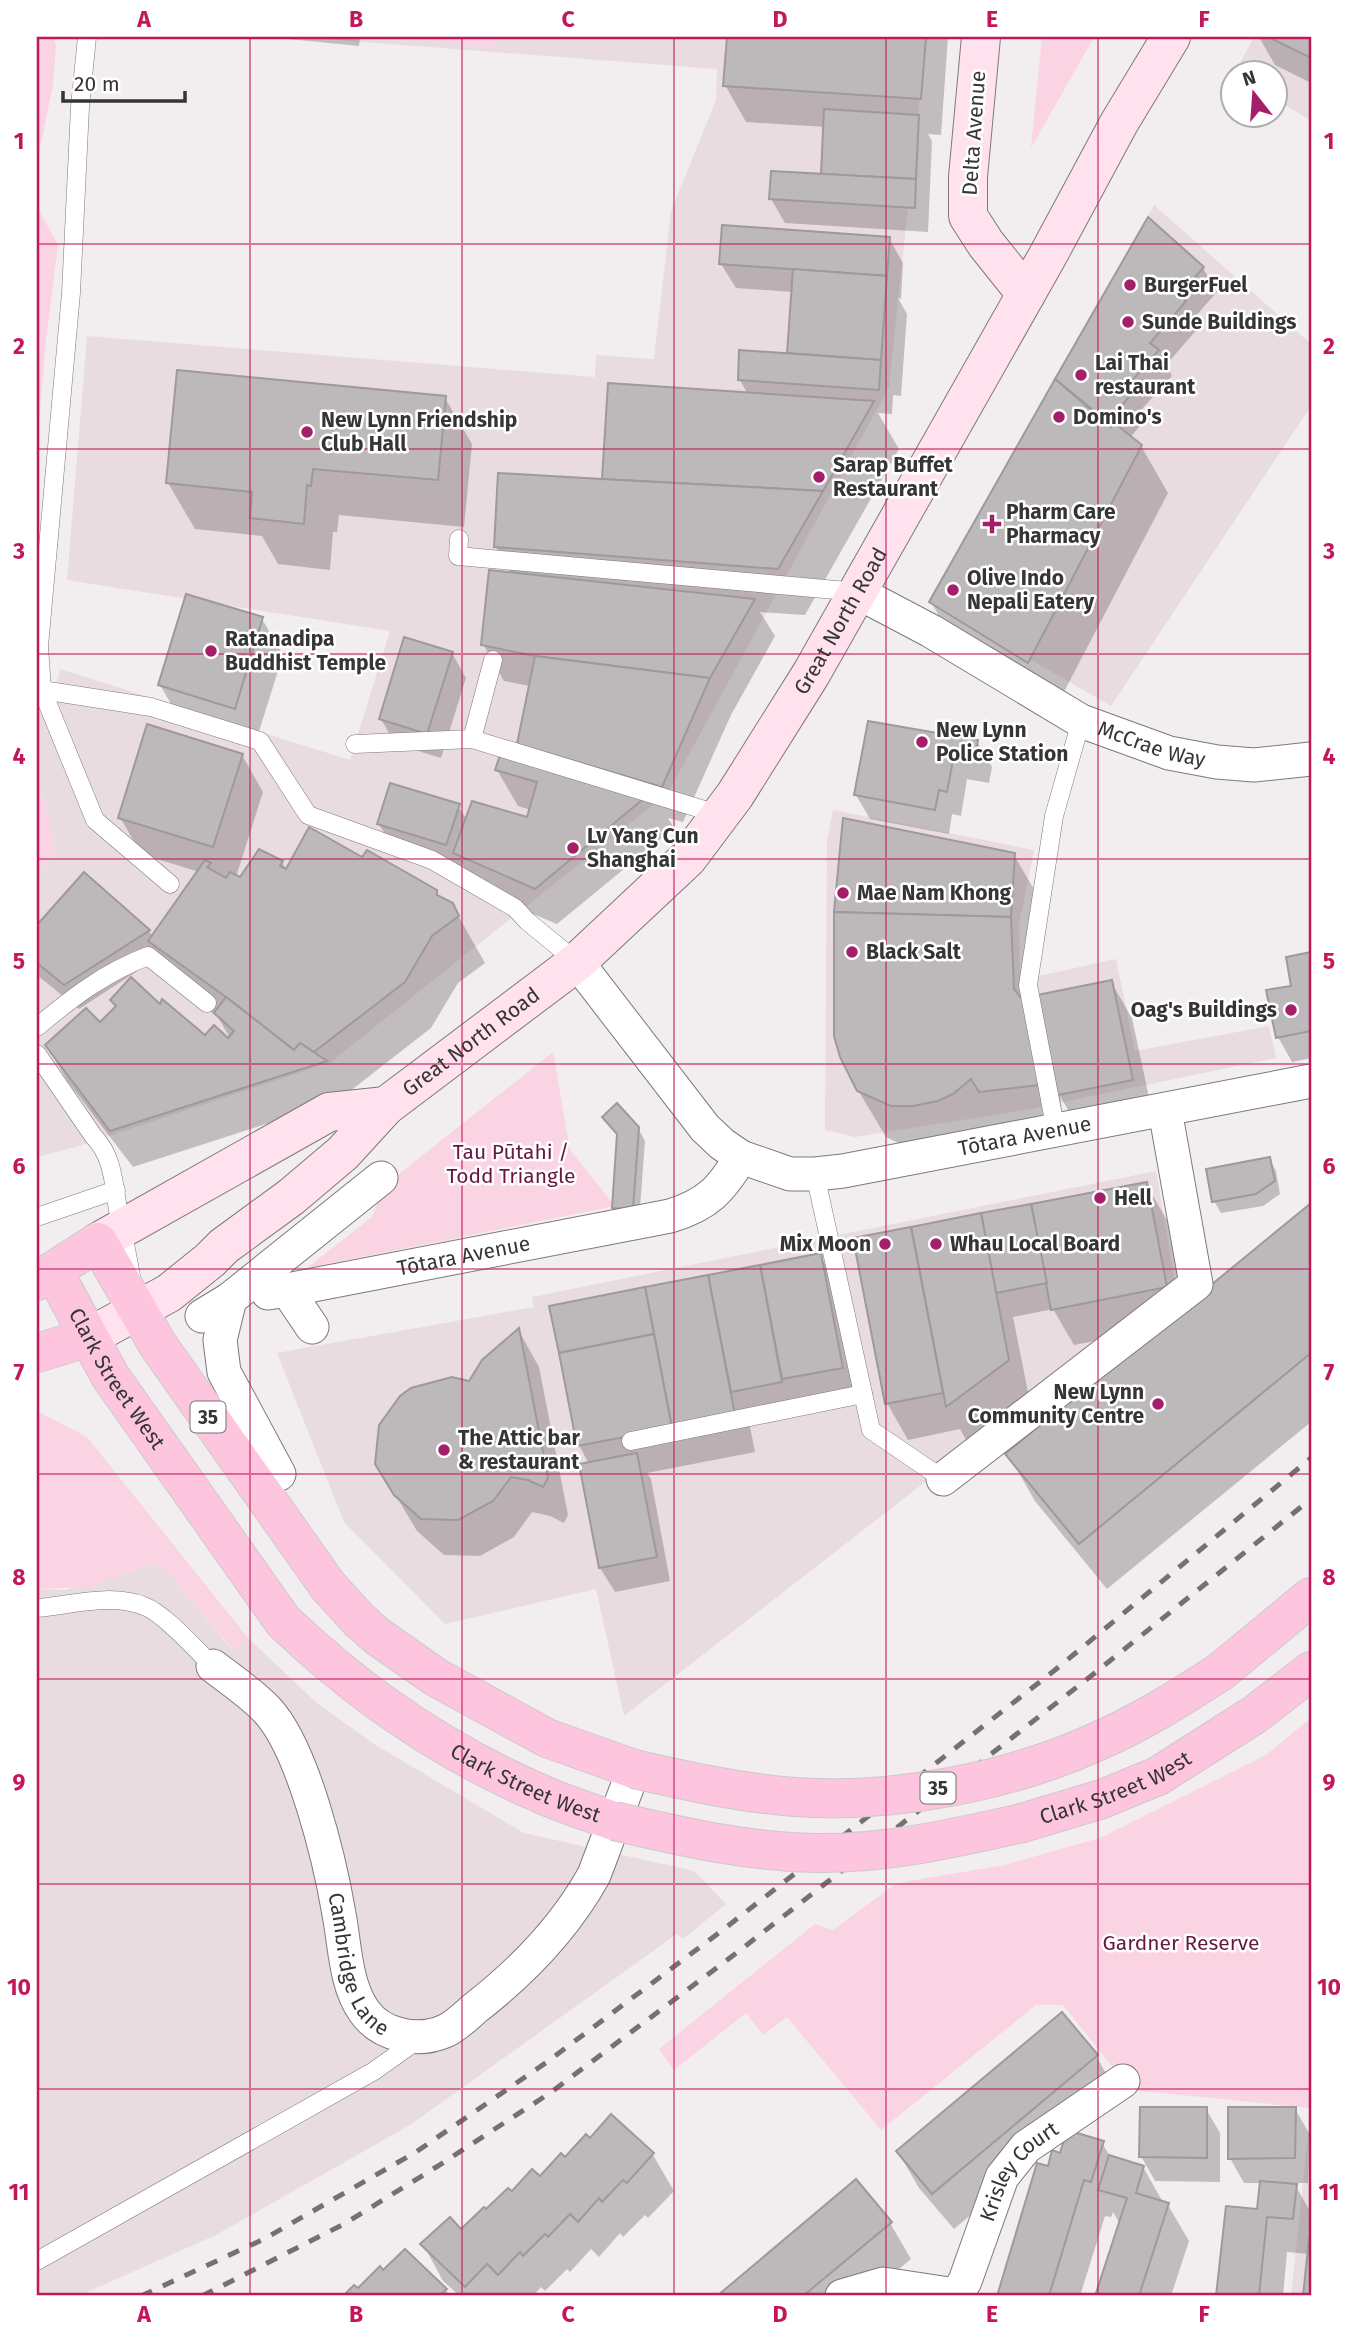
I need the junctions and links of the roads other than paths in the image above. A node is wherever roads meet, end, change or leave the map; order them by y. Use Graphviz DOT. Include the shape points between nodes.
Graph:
graph roads {
  1 [pos="87,37"];
  2 [pos="981,37"];
  3 [pos="1171,37"];
  4 [pos="1026,294"];
  5 [pos="459,539"];
  6 [pos="859,593"];
  7 [pos="493,660"];
  8 [pos="42,690"];
  9 [pos="1081,721"];
  10 [pos="472,738"];
  11 [pos="355,744"];
  12 [pos="1311,759"];
  13 [pos="721,815"];
  14 [pos="170,884"];
  15 [pos="577,962"];
  16 [pos="207,1003"];
  17 [pos="37,1027"];
  18 [pos="37,1054"];
  19 [pos="1311,1081"];
  20 [pos="386,1105"];
  21 [pos="1165,1110"];
  22 [pos="1056,1131"];
  23 [pos="741,1157"];
  24 [pos="815,1174"];
  25 [pos="381,1178"];
  26 [pos="116,1190"];
  27 [pos="37,1217"];
  28 [pos="110,1235"];
  29 [pos="46,1277"];
  30 [pos="287,1290"];
  31 [pos="227,1291"];
  32 [pos="138,1310"];
  33 [pos="202,1316"];
  34 [pos="312,1327"];
  35 [pos="89,1336"];
  36 [pos="37,1353"];
  37 [pos="863,1394"];
  38 [pos="631,1441"];
  39 [pos="279,1474"];
  40 [pos="943,1479"];
  41 [pos="1311,1597"];
  42 [pos="37,1608"];
  43 [pos="213,1666"];
  44 [pos="1311,1671"];
  45 [pos="634,1769"];
  46 [pos="614,1821"];
  47 [pos="422,2037"];
  48 [pos="1123,2081"];
  49 [pos="37,2261"];
  50 [pos="956,2295"];
  51 [pos="842,2296"];
  1 -- 8 [label="lane" via="71,293 39,646"];
  2 -- 4 [label="main road, Delta Avenue" via="968,216"];
  3 -- 4 [label="main road, Great North Road" via="1119,122"];
  4 -- 6 [label="main road, Great North Road"];
  5 -- 6 [label="lane" via="458,556"];
  6 -- 9 [label="street, McCrae Way"];
  6 -- 13 [label="main road, Great North Road"];
  7 -- 10 [label="lane"];
  8 -- 14 [label="lane" via="95,820"];
  8 -- 15 [label="lane" via="151,707 260,741 308,815 432,860 515,908"];
  9 -- 12 [label="street, McCrae Way" via="1169,753 1217,762 1254,765"];
  9 -- 22 [label="lane" via="1054,816 1028,985"];
  10 -- 11 [label="lane"];
  10 -- 13 [label="lane"];
  13 -- 15 [label="main road, Great North Road" via="687,859"];
  15 -- 20 [label="main road, Great North Road"];
  15 -- 23 [label="street, Tōtara Avenue" via="705,1128"];
  16 -- 17 [label="lane" via="148,956 119,967"];
  18 -- 26 [label="lane" via="101,1144"];
  19 -- 21 [label="street, Tōtara Avenue"];
  20 -- 28 [label="main road, Great North Road" via="329,1112"];
  20 -- 32 [label="main road, Great North Road" via="343,1153 291,1197 169,1293"];
  21 -- 22 [label="street, Tōtara Avenue"];
  21 -- 40 [label="street" via="1196,1284"];
  22 -- 24 [label="street, Tōtara Avenue"];
  23 -- 24 [label="street, Tōtara Avenue" via="790,1174"];
  23 -- 30 [label="street, Tōtara Avenue" via="716,1193 670,1216"];
  24 -- 37 [label="lane"];
  25 -- 31 [label="street"];
  26 -- 27 [label="lane"];
  26 -- 28 [label="lane"];
  28 -- 29 [label="main road, Great North Road"];
  28 -- 32 [label="main road, 35"];
  29 -- 35 [label="main road, Clark Street West"];
  30 -- 31 [label="street, Tōtara Avenue"];
  30 -- 34 [label="street"];
  31 -- 33 [label="street"];
  31 -- 39 [label="street" via="219,1340 224,1371"];
  32 -- 35 [label="main road, Great North Road"];
  32 -- 45 [label="main road, 35" via="328,1586 359,1620 437,1678 554,1741"];
  35 -- 36 [label="main road, Great North Road"];
  35 -- 46 [label="main road, Clark Street West" via="118,1388 283,1621 317,1654 373,1697 487,1769"];
  37 -- 38 [label="lane"];
  37 -- 40 [label="lane" via="871,1430"];
  41 -- 45 [label="main road, 35, bridge" via="1220,1672 1150,1716 1094,1743 1013,1771 917,1792 798,1797 707,1786"];
  42 -- 43 [label="lane" via="110,1600 145,1606"];
  43 -- 47 [label="street, Cambridge Lane" via="267,1710 286,1737 330,1870 353,1992 377,2025 401,2036"];
  44 -- 46 [label="main road, Clark Street West, bridge" via="1254,1715 1158,1776 1022,1823 921,1845 858,1852 758,1850"];
  45 -- 46 [label="street, Cambridge Lane"];
  46 -- 47 [label="street, Cambridge Lane" via="594,1875 541,1951 446,2031"];
  47 -- 49 [label="lane" via="374,2071"];
  48 -- 50 [label="street, Krisley Court" via="1026,2147 1002,2177"];
  50 -- 51 [label="street" via="883,2284"];
}
